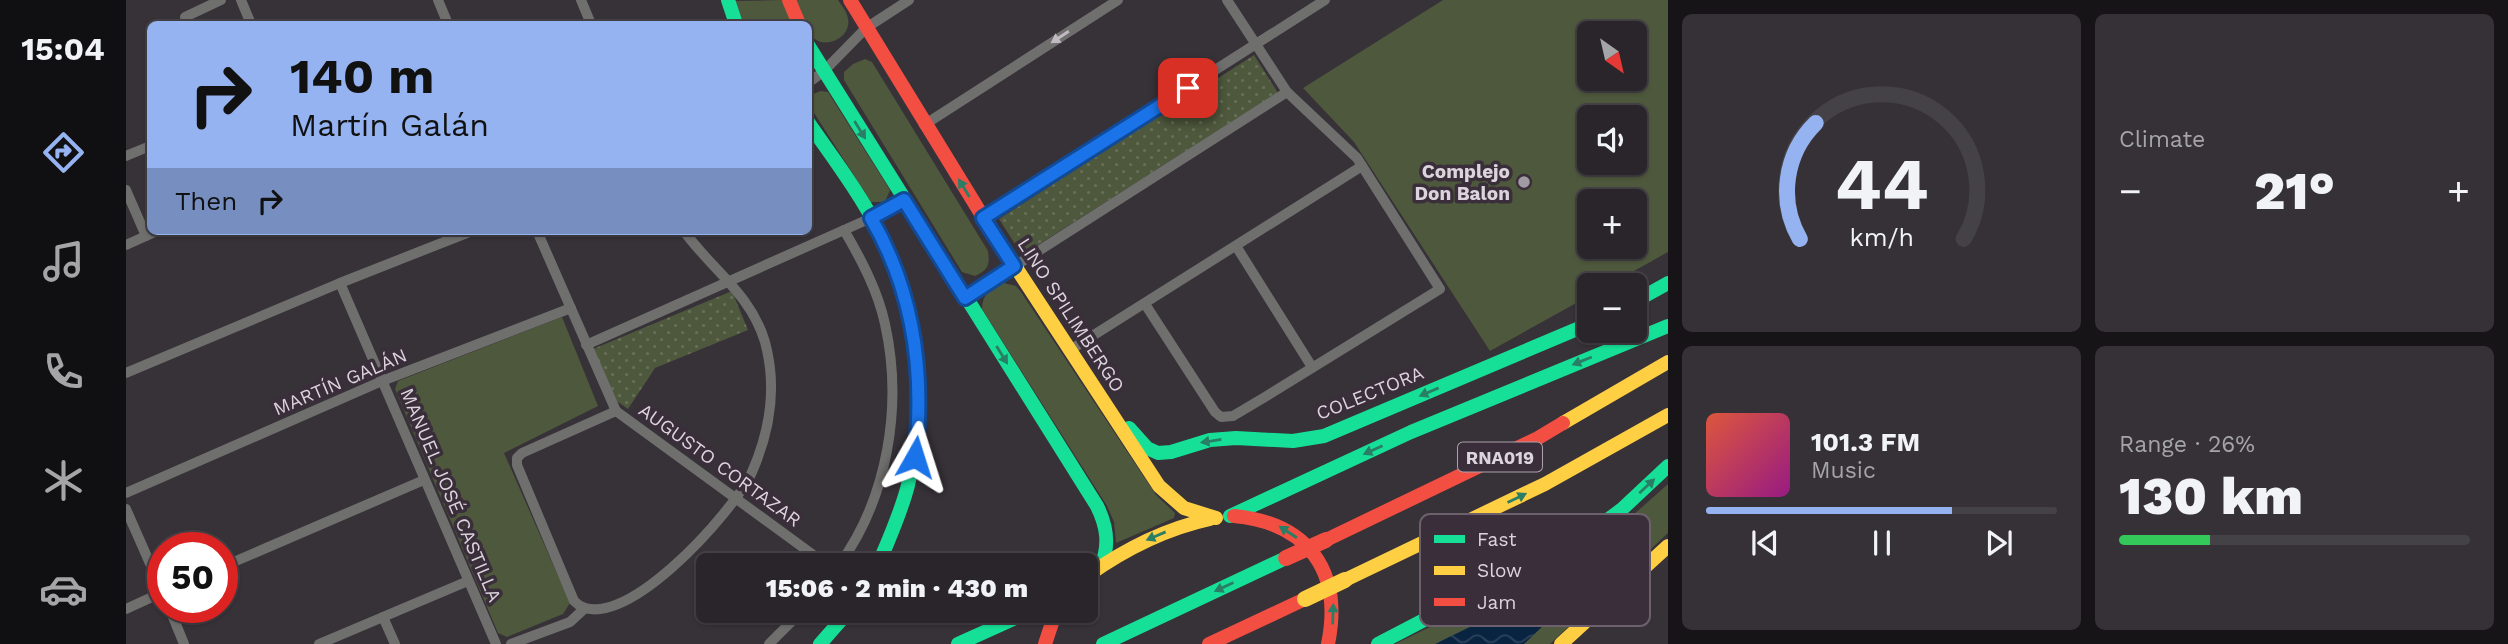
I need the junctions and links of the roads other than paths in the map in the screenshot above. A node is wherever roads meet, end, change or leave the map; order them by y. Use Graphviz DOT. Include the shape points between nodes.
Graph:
graph roads {
  1 [pos="221,0"];
  2 [pos="241,0"];
  3 [pos="438,0"];
  4 [pos="581,0"];
  5 [pos="728,0"];
  6 [pos="789,0"];
  7 [pos="850,0"];
  8 [pos="909,0"];
  9 [pos="1118,0"];
  10 [pos="1227,0"];
  11 [pos="1325,0"];
  12 [pos="185,17"];
  13 [pos="250,21"];
  14 [pos="447,21"];
  15 [pos="591,21"];
  16 [pos="735,21"];
  17 [pos="798,21"];
  18 [pos="866,28"];
  19 [pos="1256,44"];
  20 [pos="812,52"];
  21 [pos="823,72"];
  22 [pos="812,80"];
  23 [pos="1287,92"];
  24 [pos="924,124"];
  25 [pos="812,128"];
  26 [pos="147,147"];
  27 [pos="126,156"];
  28 [pos="1362,166"];
  29 [pos="126,190"];
  30 [pos="904,200"];
  31 [pos="871,218"];
  32 [pos="983,218"];
  33 [pos="844,230"];
  34 [pos="462,235"];
  35 [pos="539,235"];
  36 [pos="687,235"];
  37 [pos="146,236"];
  38 [pos="126,245"];
  39 [pos="1236,246"];
  40 [pos="1014,266"];
  41 [pos="730,281"];
  42 [pos="1668,282"];
  43 [pos="340,283"];
  44 [pos="1647,294"];
  45 [pos="965,298"];
  46 [pos="1145,304"];
  47 [pos="570,308"];
  48 [pos="1668,326"];
  49 [pos="1577,329"];
  50 [pos="586,345"];
  51 [pos="1070,350"];
  52 [pos="1668,362"];
  53 [pos="1312,367"];
  54 [pos="126,373"];
  55 [pos="382,381"];
  56 [pos="1098,393"];
  57 [pos="616,411"];
  58 [pos="1668,415"];
  59 [pos="1668,466"];
  60 [pos="424,480"];
  61 [pos="126,493"];
  62 [pos="737,499"];
  63 [pos="126,509"];
  64 [pos="1482,514"];
  65 [pos="1616,514"];
  66 [pos="1223,517"];
  67 [pos="1420,544"];
  68 [pos="1668,545"];
  69 [pos="811,553"];
  70 [pos="846,553"];
  71 [pos="883,553"];
  72 [pos="147,557"];
  73 [pos="238,560"];
  74 [pos="1650,562"];
  75 [pos="1101,566"];
  76 [pos="1098,568"];
  77 [pos="468,581"];
  78 [pos="147,599"];
  79 [pos="126,608"];
  80 [pos="584,609"];
  81 [pos="383,617"];
  82 [pos="1420,622"];
  83 [pos="175,623"];
  84 [pos="790,623"];
  85 [pos="838,623"];
  86 [pos="1004,623"];
  87 [pos="1052,623"];
  88 [pos="1580,626"];
  89 [pos="184,644"];
  90 [pos="319,644"];
  91 [pos="395,644"];
  92 [pos="496,644"];
  93 [pos="511,644"];
  94 [pos="769,644"];
  95 [pos="820,644"];
  96 [pos="958,644"];
  97 [pos="1045,644"];
  98 [pos="1103,644"];
  99 [pos="1209,644"];
  100 [pos="1328,644"];
  101 [pos="1378,644"];
  102 [pos="1561,644"];
  1 -- 12 [label="street"];
  2 -- 13 [label="street"];
  3 -- 14 [label="street"];
  4 -- 15 [label="street"];
  5 -- 16 [label="main road"];
  6 -- 17 [label="main road"];
  7 -- 18 [label="main road, LINO SPILIMBERGO"];
  8 -- 18 [label="street"];
  9 -- 24 [label="street, one-way"];
  10 -- 19 [label="street"];
  11 -- 19 [label="street"];
  18 -- 21 [label="street"];
  18 -- 24 [label="main road, LINO SPILIMBERGO"];
  19 -- 23 [label="street"];
  19 -- 32 [label="street"];
  20 -- 21 [label="main road"];
  21 -- 22 [label="street"];
  21 -- 30 [label="main road, one-way"];
  23 -- 28 [label="street"];
  23 -- 40 [label="street"];
  32 -- 24 [label="main road, LINO SPILIMBERGO, one-way"];
  25 -- 31 [label="main road"];
  26 -- 27 [label="street"];
  28 -- 39 [label="street"];
  28 -- 53 [label="street" via="1440,289"];
  29 -- 37 [label="street"];
  30 -- 31 [label="street"];
  30 -- 45 [label="main road"];
  31 -- 33 [label="street"];
  31 -- 71 [label="main road" via="910,312 920,392 910,479"];
  32 -- 40 [label="main road, LINO SPILIMBERGO"];
  33 -- 41 [label="street"];
  33 -- 70 [label="street" via="885,322 892,405 871,508"];
  34 -- 43 [label="street"];
  35 -- 47 [label="street, AUGUSTO CORTAZAR"];
  36 -- 41 [label="street"];
  37 -- 38 [label="street"];
  39 -- 46 [label="street"];
  39 -- 53 [label="street"];
  40 -- 45 [label="street"];
  40 -- 51 [label="main road, LINO SPILIMBERGO"];
  41 -- 50 [label="street"];
  41 -- 62 [label="street" via="753,314 764,341 771,391 766,434"];
  42 -- 44 [label="main road"];
  43 -- 54 [label="street"];
  43 -- 55 [label="street, MANUEL JOSÉ CASTILLA"];
  45 -- 75 [label="main road, one-way" via="1103,517 1107,543"];
  46 -- 51 [label="street"];
  46 -- 53 [label="street" via="1221,417 1233,416"];
  47 -- 50 [label="street, AUGUSTO CORTAZAR"];
  47 -- 55 [label="street, MARTÍN GALÁN"];
  48 -- 66 [label="main road, one-way" via="1411,432"];
  49 -- 56 [label="main road, COLECTORA, one-way" via="1344,429 1302,440 1219,439 1158,453 1147,448"];
  50 -- 57 [label="street, AUGUSTO CORTAZAR"];
  51 -- 56 [label="main road, LINO SPILIMBERGO"];
  52 -- 98 [label="main road, RNA019, one-way, bridge" via="1538,438"];
  55 -- 60 [label="street, MANUEL JOSÉ CASTILLA"];
  55 -- 61 [label="street, MARTÍN GALÁN"];
  56 -- 66 [label="main road, LINO SPILIMBERGO" via="1168,496 1189,511"];
  57 -- 62 [label="street, AUGUSTO CORTAZAR"];
  57 -- 80 [label="street" via="517,458 574,601"];
  64 -- 58 [label="main road, RNA019, one-way, bridge"];
  65 -- 59 [label="main road, one-way"];
  60 -- 73 [label="street"];
  60 -- 77 [label="street, MANUEL JOSÉ CASTILLA"];
  62 -- 69 [label="street, AUGUSTO CORTAZAR"];
  62 -- 80 [label="street" via="691,552 651,586 611,608 598,612"];
  63 -- 72 [label="street"];
  66 -- 75 [label="main road, one-way" via="1151,538"];
  100 -- 66 [label="main road, one-way" via="1334,621 1332,594 1313,552 1294,534 1271,522"];
  99 -- 67 [label="main road, RNA019, one-way, bridge"];
  68 -- 74 [label="main road"];
  75 -- 76 [label="main road"];
  77 -- 81 [label="street"];
  77 -- 92 [label="street, MANUEL JOSÉ CASTILLA"];
  78 -- 79 [label="street"];
  80 -- 93 [label="street" via="570,622"];
  81 -- 90 [label="street"];
  81 -- 91 [label="street"];
  101 -- 82 [label="main road, one-way"];
  83 -- 89 [label="street"];
  84 -- 94 [label="street"];
  85 -- 95 [label="main road"];
  86 -- 96 [label="main road"];
  87 -- 97 [label="main road"];
  88 -- 102 [label="main road"];
}
